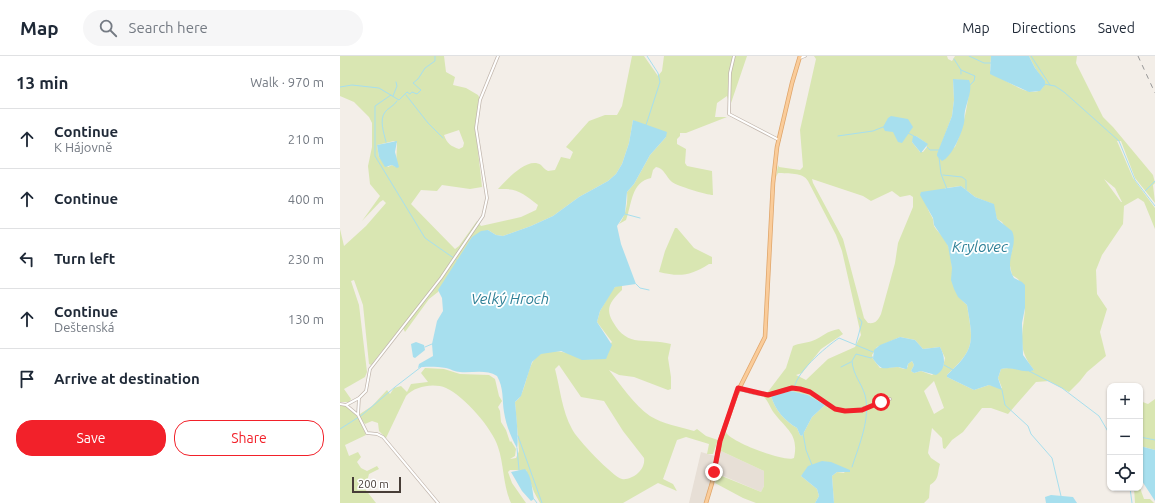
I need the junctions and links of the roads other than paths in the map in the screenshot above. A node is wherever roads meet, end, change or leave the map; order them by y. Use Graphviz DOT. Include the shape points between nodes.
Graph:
graph roads {
  1 [pos="498,56"];
  2 [pos="734,56"];
  3 [pos="805,56"];
  4 [pos="800,57"];
  5 [pos="779,140"];
  6 [pos="738,388"];
  7 [pos="359,398"];
  8 [pos="890,399"];
  9 [pos="340,404"];
  10 [pos="346,404"];
  11 [pos="358,415"];
  12 [pos="438,503"];
  13 [pos="706,503"];
  1 -- 7 [label="street" via="480,100 476,128 487,198 483,216 441,278 370,369 367,388"];
  2 -- 5 [label="street" via="730,73 729,114"];
  3 -- 4 [label="street"];
  4 -- 5 [label="main road"];
  5 -- 6 [label="main road" via="773,183 765,338"];
  6 -- 8 [label="street" via="768,395 792,388 800,389 810,392 831,407 845,411 862,410"];
  6 -- 13 [label="main road" via="720,441"];
  7 -- 10 [label="street"];
  7 -- 11 [label="street"];
  9 -- 10 [label="street"];
  10 -- 11 [label="street"];
  11 -- 12 [label="street" via="367,433 383,437"];
}
